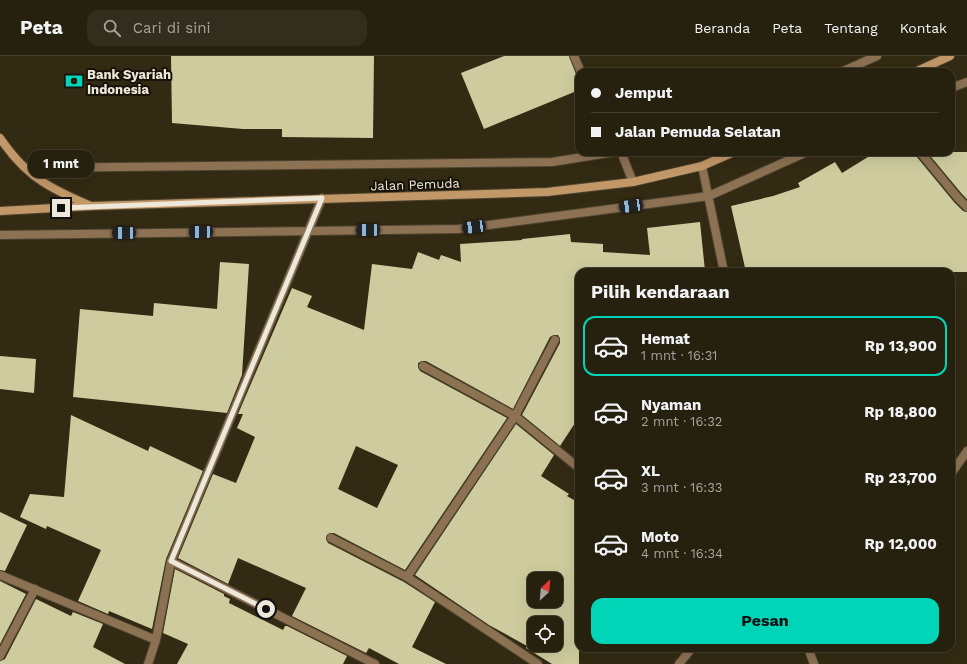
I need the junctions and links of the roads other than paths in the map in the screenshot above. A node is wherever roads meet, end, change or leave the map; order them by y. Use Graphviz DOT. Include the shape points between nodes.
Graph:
graph roads {
  1 [pos="574,56"];
  2 [pos="877,56"];
  3 [pos="950,56"];
  4 [pos="579,68"];
  5 [pos="850,68"];
  6 [pos="924,68"];
  7 [pos="967,82"];
  8 [pos="955,86"];
  9 [pos="0,138"];
  10 [pos="590,156"];
  11 [pos="623,156"];
  12 [pos="725,156"];
  13 [pos="798,156"];
  14 [pos="923,156"];
  15 [pos="702,166"];
  16 [pos="26,168"];
  17 [pos="633,182"];
  18 [pos="709,196"];
  19 [pos="322,198"];
  20 [pos="91,206"];
  21 [pos="967,207"];
  22 [pos="0,211"];
  23 [pos="309,231"];
  24 [pos="0,235"];
  25 [pos="723,268"];
  26 [pos="555,340"];
  27 [pos="423,366"];
  28 [pos="515,416"];
  29 [pos="967,451"];
  30 [pos="575,465"];
  31 [pos="955,468"];
  32 [pos="331,538"];
  33 [pos="171,561"];
  34 [pos="0,575"];
  35 [pos="407,577"];
  36 [pos="35,590"];
  37 [pos="156,640"];
  38 [pos="689,652"];
  39 [pos="810,652"];
  40 [pos="0,656"];
  41 [pos="148,664"];
  42 [pos="376,664"];
  43 [pos="538,664"];
  44 [pos="679,664"];
  45 [pos="814,664"];
  1 -- 4 [label="street"];
  2 -- 5 [label="street"];
  3 -- 6 [label="main road"];
  7 -- 8 [label="street"];
  9 -- 16 [label="main road"];
  10 -- 16 [label="street" via="552,162"];
  11 -- 17 [label="street"];
  12 -- 15 [label="main road, Jalan Pemuda"];
  13 -- 18 [label="street"];
  14 -- 21 [label="street"];
  15 -- 17 [label="main road, Jalan Pemuda"];
  15 -- 18 [label="street"];
  16 -- 20 [label="main road" via="43,182"];
  17 -- 19 [label="main road, Jalan Pemuda" via="546,192"];
  18 -- 23 [label="street" via="458,229"];
  18 -- 25 [label="street"];
  19 -- 20 [label="main road, Jalan Pemuda"];
  19 -- 23 [label="street"];
  20 -- 22 [label="main road, Jalan Pemuda"];
  23 -- 24 [label="street"];
  23 -- 33 [label="street"];
  26 -- 28 [label="street"];
  27 -- 28 [label="street"];
  28 -- 30 [label="street"];
  28 -- 35 [label="street"];
  29 -- 31 [label="street"];
  32 -- 35 [label="street"];
  33 -- 37 [label="street"];
  33 -- 42 [label="street"];
  34 -- 36 [label="street"];
  35 -- 43 [label="street"];
  36 -- 37 [label="street"];
  36 -- 40 [label="street"];
  37 -- 41 [label="street"];
  38 -- 44 [label="street"];
  39 -- 45 [label="street"];
}
